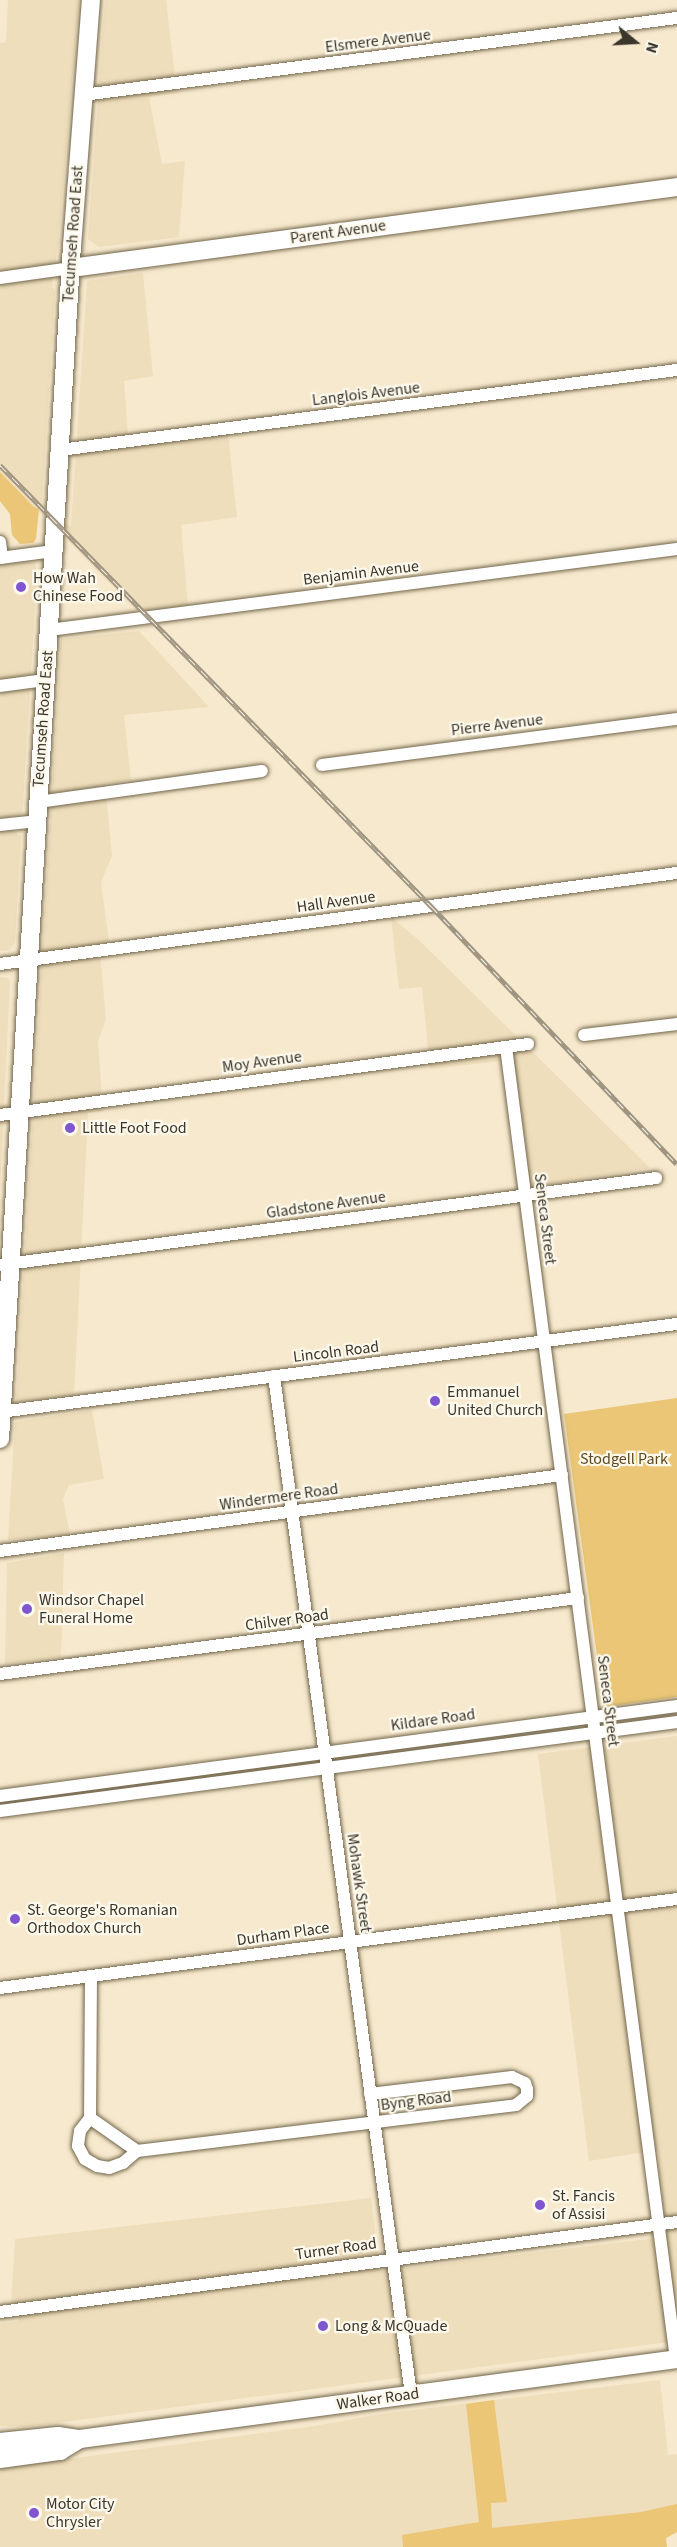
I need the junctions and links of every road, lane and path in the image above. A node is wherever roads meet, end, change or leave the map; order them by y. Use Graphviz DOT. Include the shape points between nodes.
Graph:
graph roads {
  1 [pos="91,0"];
  2 [pos="677,18"];
  3 [pos="83,95"];
  4 [pos="677,187"];
  5 [pos="71,268"];
  6 [pos="0,278"];
  7 [pos="677,370"];
  8 [pos="60,450"];
  9 [pos="0,542"];
  10 [pos="677,549"];
  11 [pos="54,551"];
  12 [pos="1,558"];
  13 [pos="49,630"];
  14 [pos="45,680"];
  15 [pos="0,686"];
  16 [pos="677,719"];
  17 [pos="322,765"];
  18 [pos="262,771"];
  19 [pos="38,802"];
  20 [pos="37,821"];
  21 [pos="0,825"];
  22 [pos="677,873"];
  23 [pos="28,959"];
  24 [pos="0,964"];
  25 [pos="677,1023"];
  26 [pos="584,1035"];
  27 [pos="528,1044"];
  28 [pos="506,1047"];
  29 [pos="20,1111"];
  30 [pos="0,1115"];
  31 [pos="656,1178"];
  32 [pos="525,1196"];
  33 [pos="5,1264"];
  34 [pos="677,1324"];
  35 [pos="544,1341"];
  36 [pos="274,1376"];
  37 [pos="1,1412"];
  38 [pos="0,1439"];
  39 [pos="562,1475"];
  40 [pos="292,1512"];
  41 [pos="0,1551"];
  42 [pos="578,1598"];
  43 [pos="309,1633"];
  44 [pos="0,1674"];
  45 [pos="677,1706"];
  46 [pos="593,1717"];
  47 [pos="677,1722"];
  48 [pos="596,1733"];
  49 [pos="325,1752"];
  50 [pos="327,1768"];
  51 [pos="193,1769"];
  52 [pos="196,1786"];
  53 [pos="0,1796"];
  54 [pos="0,1811"];
  55 [pos="677,1899"];
  56 [pos="618,1907"];
  57 [pos="350,1942"];
  58 [pos="91,1976"];
  59 [pos="0,1988"];
  60 [pos="370,2094"];
  61 [pos="90,2118"];
  62 [pos="374,2122"];
  63 [pos="137,2151"];
  64 [pos="677,2222"];
  65 [pos="659,2224"];
  66 [pos="393,2258"];
  67 [pos="0,2312"];
  68 [pos="677,2359"];
  69 [pos="411,2395"];
  70 [pos="80,2439"];
  71 [pos="0,2442"];
  72 [pos="0,2460"];
  1 -- 3 [label="main road, Tecumseh Road East"];
  2 -- 3 [label="street, Elsmere Avenue"];
  3 -- 5 [label="main road, Tecumseh Road East"];
  4 -- 5 [label="main road, Parent Avenue"];
  5 -- 6 [label="street, Parent Avenue"];
  5 -- 8 [label="main road, Tecumseh Road East"];
  7 -- 8 [label="street, Langlois Avenue"];
  8 -- 11 [label="main road, Tecumseh Road East"];
  9 -- 12 [label="street"];
  10 -- 13 [label="street, Benjamin Avenue"];
  11 -- 12 [label="street"];
  11 -- 13 [label="main road, Tecumseh Road East"];
  13 -- 14 [label="main road, Tecumseh Road East"];
  14 -- 15 [label="street"];
  14 -- 19 [label="main road, Tecumseh Road East"];
  16 -- 17 [label="street, Pierre Avenue"];
  18 -- 19 [label="street"];
  19 -- 20 [label="main road, Tecumseh Road East"];
  20 -- 21 [label="street"];
  20 -- 23 [label="main road, Tecumseh Road East"];
  22 -- 23 [label="street, Hall Avenue"];
  23 -- 24 [label="street, Hall Avenue"];
  23 -- 29 [label="main road, Tecumseh Road East"];
  25 -- 26 [label="street"];
  27 -- 28 [label="street, Moy Avenue"];
  28 -- 29 [label="street, Moy Avenue"];
  28 -- 32 [label="street, Seneca Street"];
  29 -- 30 [label="street, Moy Avenue"];
  29 -- 33 [label="main road, Tecumseh Road East"];
  31 -- 32 [label="street, Gladstone Avenue"];
  32 -- 33 [label="street, Gladstone Avenue"];
  32 -- 35 [label="street, Seneca Street"];
  33 -- 37 [label="main road, Tecumseh Road East"];
  34 -- 35 [label="street, Lincoln Road"];
  35 -- 36 [label="street, Lincoln Road"];
  35 -- 39 [label="street, Seneca Street"];
  36 -- 37 [label="street, Lincoln Road"];
  36 -- 40 [label="street, Mohawk Street"];
  37 -- 38 [label="main road, Tecumseh Road East"];
  39 -- 40 [label="street, Windermere Road"];
  39 -- 42 [label="street, Seneca Street"];
  40 -- 41 [label="street, Windermere Road"];
  40 -- 43 [label="street, Mohawk Street"];
  42 -- 43 [label="street, Chilver Road"];
  42 -- 46 [label="street, Seneca Street"];
  43 -- 44 [label="street, Chilver Road"];
  43 -- 49 [label="street, Mohawk Street"];
  45 -- 46 [label="street, Kildare Road"];
  46 -- 48 [label="street, Seneca Street"];
  46 -- 49 [label="street, Kildare Road"];
  47 -- 48 [label="street, Kildare Road"];
  48 -- 50 [label="street, Kildare Road"];
  48 -- 56 [label="street, Seneca Street"];
  49 -- 50 [label="street, Mohawk Street"];
  49 -- 51 [label="street, Kildare Road"];
  50 -- 52 [label="street, Kildare Road"];
  50 -- 57 [label="street, Mohawk Street"];
  51 -- 52 [label="street"];
  51 -- 53 [label="street, Kildare Road"];
  52 -- 54 [label="street, Kildare Road"];
  55 -- 56 [label="street, Durham Place"];
  56 -- 57 [label="street, Durham Place"];
  56 -- 65 [label="street, Seneca Street"];
  57 -- 58 [label="street, Durham Place"];
  57 -- 60 [label="street, Mohawk Street"];
  58 -- 59 [label="street, Durham Place"];
  58 -- 61 [label="street, Byng Road"];
  60 -- 62 [label="street, Mohawk Street"];
  60 -- 62 [label="street, Byng Road" via="512,2077 527,2089 527,2096 516,2105"];
  61 -- 63 [label="street"];
  61 -- 63 [label="street, Byng Road" via="80,2131 78,2146 85,2159 109,2168"];
  62 -- 63 [label="street, Byng Road"];
  62 -- 66 [label="street, Mohawk Street"];
  64 -- 65 [label="street, Turner Road"];
  65 -- 66 [label="street, Turner Road"];
  65 -- 68 [label="street, Seneca Street"];
  66 -- 67 [label="street, Turner Road"];
  66 -- 69 [label="street, Mohawk Street"];
  68 -- 69 [label="main road, Walker Road"];
  69 -- 70 [label="main road, Walker Road"];
  70 -- 71 [label="main road, Walker Road" via="58,2436"];
  70 -- 72 [label="main road, Walker Road" via="60,2451"];
}
